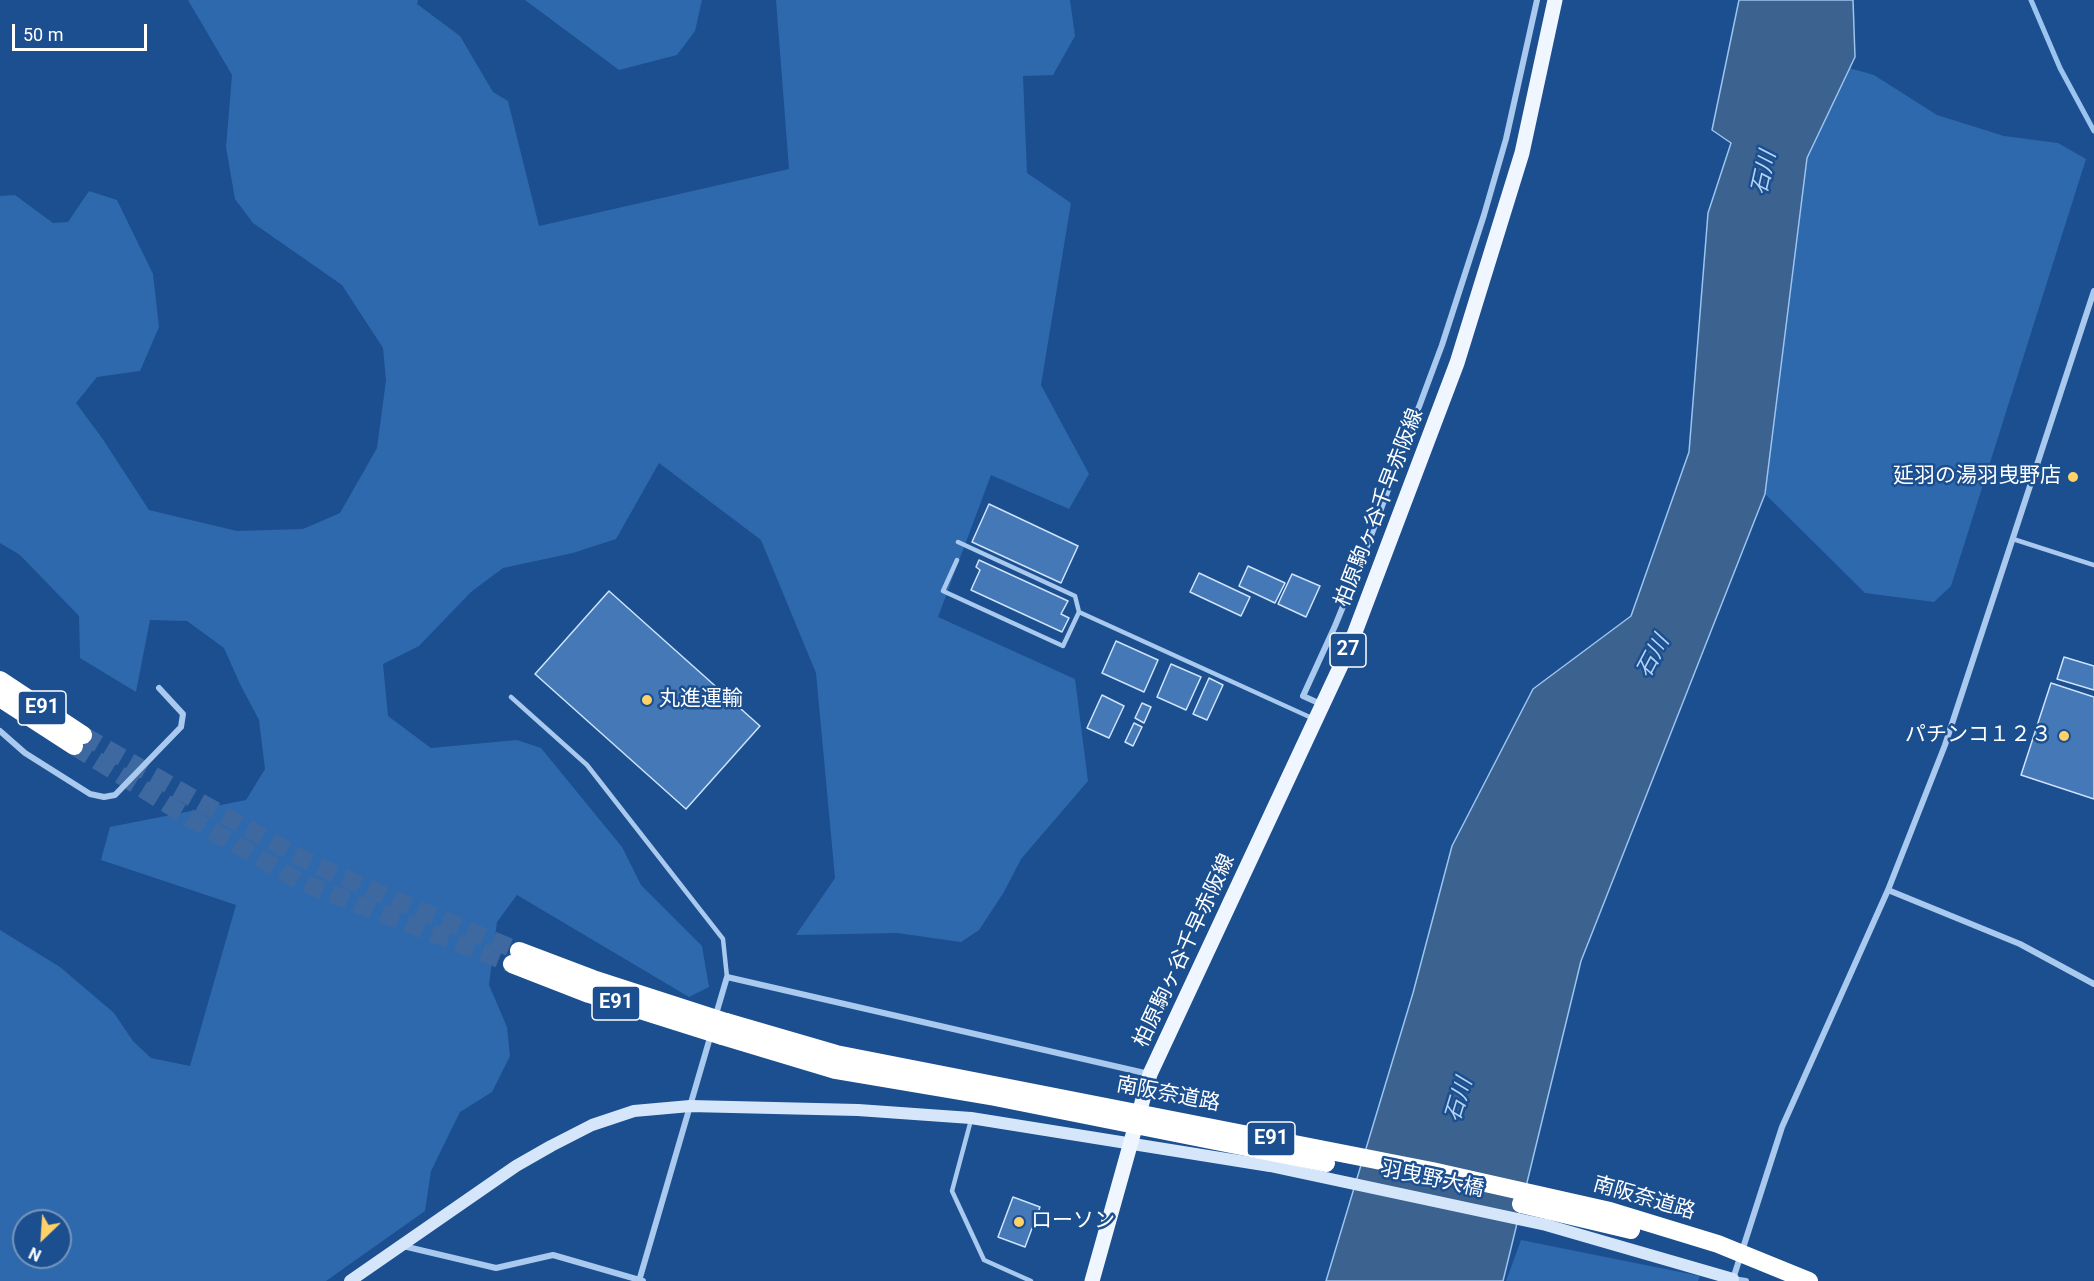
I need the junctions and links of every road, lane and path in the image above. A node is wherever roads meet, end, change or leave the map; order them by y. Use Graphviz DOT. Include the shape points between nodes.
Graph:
graph roads {
  1 [pos="1537,0"];
  2 [pos="1556,0"];
  3 [pos="2094,291"];
  4 [pos="2013,540"];
  5 [pos="958,542"];
  6 [pos="957,560"];
  7 [pos="2094,565"];
  8 [pos="1079,612"];
  9 [pos="0,681"];
  10 [pos="159,687"];
  11 [pos="0,698"];
  12 [pos="511,698"];
  13 [pos="1323,705"];
  14 [pos="1316,720"];
  15 [pos="0,732"];
  16 [pos="1888,890"];
  17 [pos="516,957"];
  18 [pos="727,977"];
  19 [pos="2094,984"];
  20 [pos="718,1028"];
  21 [pos="1150,1074"];
  22 [pos="690,1106"];
  23 [pos="972,1118"];
  24 [pos="1130,1143"];
  25 [pos="401,1246"];
  26 [pos="1738,1280"];
  27 [pos="350,1281"];
  28 [pos="641,1281"];
  29 [pos="1031,1281"];
  30 [pos="1092,1281"];
  31 [pos="1780,1281"];
  32 [pos="1809,1281"];
  1 -- 13 [label="street" via="1506,139 1445,336 1362,560 1303,696"];
  2 -- 13 [label="main road, 柏原駒ヶ谷千早赤阪線 / 27" via="1522,153 1457,363 1349,648"];
  3 -- 4 [label="street"];
  4 -- 7 [label="lane"];
  4 -- 16 [label="street" via="1945,745"];
  5 -- 8 [label="lane" via="1075,596"];
  6 -- 8 [label="lane" via="944,591 1064,646"];
  8 -- 14 [label="lane"];
  9 -- 11 [label="highway, E91" via="78,741"];
  10 -- 15 [label="street" via="183,714 181,726 115,795 90,794 25,753"];
  12 -- 18 [label="lane" via="587,765 723,939"];
  13 -- 14 [label="main road, 柏原駒ヶ谷千早赤阪線 / 27"];
  14 -- 21 [label="main road, 柏原駒ヶ谷千早赤阪線 / 27"];
  16 -- 19 [label="street" via="2020,944"];
  16 -- 26 [label="street" via="1782,1127"];
  17 -- 20 [label="highway, 南阪奈道路 / E91" via="589,994"];
  18 -- 20 [label="street"];
  18 -- 21 [label="street"];
  20 -- 22 [label="street"];
  20 -- 31 [label="highway, 南阪奈道路 / E91, bridge" via="835,1070 995,1097 1433,1184 1611,1224 1714,1254"];
  20 -- 32 [label="highway, 南阪奈道路 / E91, bridge" via="1610,1211 1718,1244"];
  21 -- 24 [label="main road, 柏原駒ヶ谷千早赤阪線 / 27"];
  22 -- 23 [label="street, 羽曳野大橋" via="858,1110"];
  22 -- 25 [label="street, 羽曳野大橋" via="634,1111 592,1125 516,1166"];
  22 -- 28 [label="street"];
  23 -- 24 [label="street, 羽曳野大橋"];
  23 -- 29 [label="lane" via="951,1191 984,1260"];
  24 -- 26 [label="street, 羽曳野大橋" via="1270,1166 1546,1225"];
  24 -- 30 [label="main road, 柏原駒ヶ谷千早赤阪線 / 27"];
  25 -- 27 [label="street, 羽曳野大橋"];
  25 -- 28 [label="street" via="496,1268 553,1255"];
}
